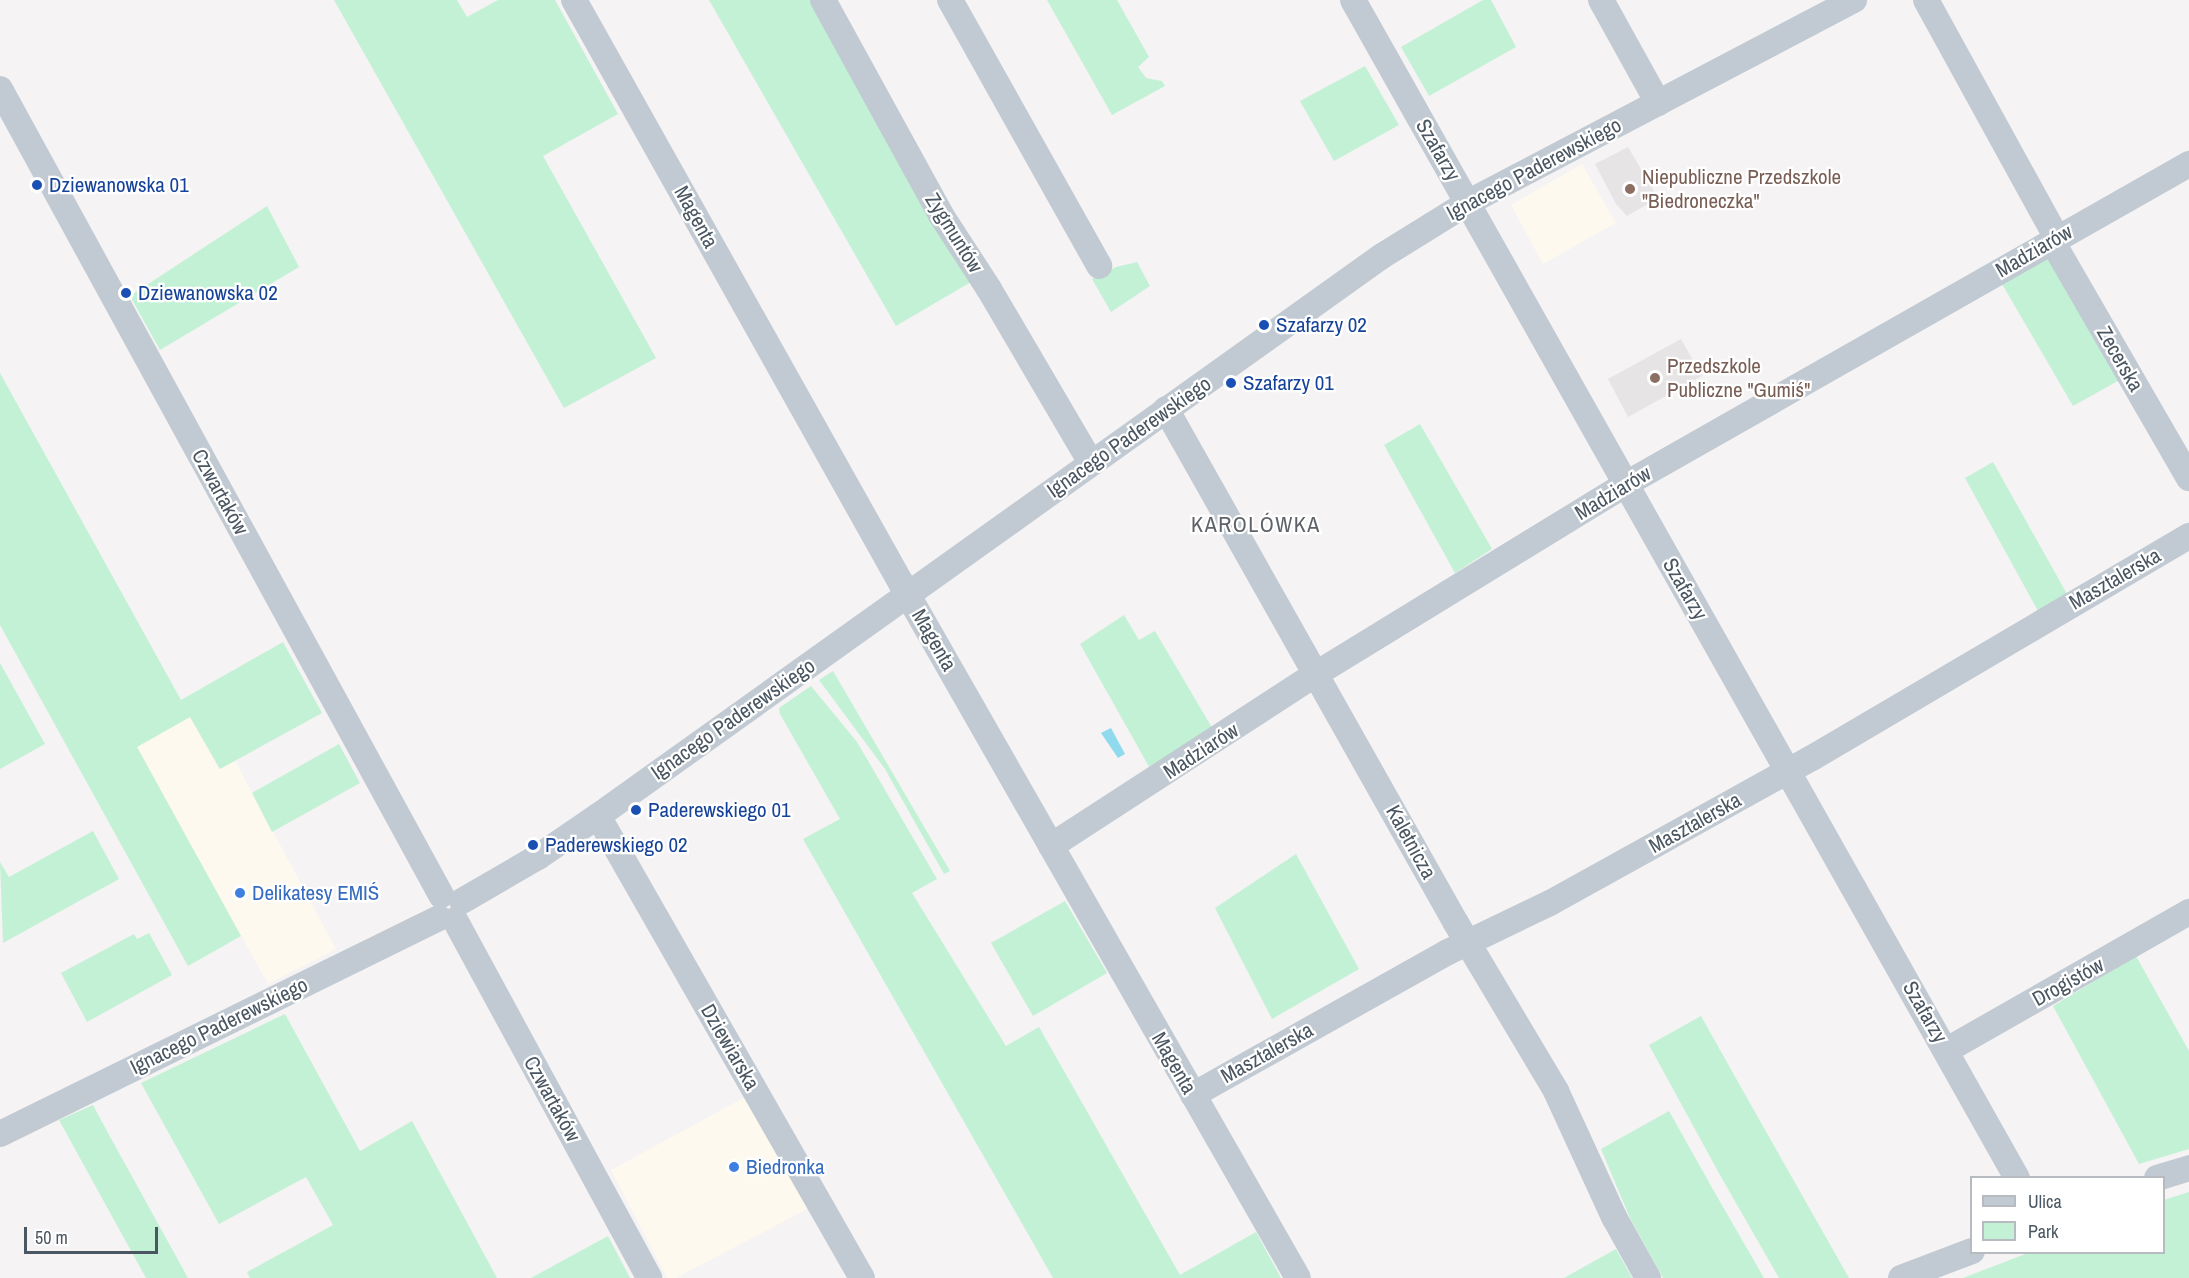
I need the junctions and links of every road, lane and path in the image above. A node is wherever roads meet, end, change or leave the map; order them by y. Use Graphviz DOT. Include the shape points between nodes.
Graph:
graph roads {
  1 [pos="574,0"];
  2 [pos="823,0"];
  3 [pos="950,0"];
  4 [pos="1353,0"];
  5 [pos="1601,0"];
  6 [pos="1854,0"];
  7 [pos="1926,0"];
  8 [pos="0,88"];
  9 [pos="1658,103"];
  10 [pos="2189,164"];
  11 [pos="1469,202"];
  12 [pos="2054,239"];
  13 [pos="1099,266"];
  14 [pos="1166,409"];
  15 [pos="1091,463"];
  16 [pos="2189,478"];
  17 [pos="1626,484"];
  18 [pos="2189,537"];
  19 [pos="908,594"];
  20 [pos="1316,674"];
  21 [pos="1789,770"];
  22 [pos="598,816"];
  23 [pos="1051,846"];
  24 [pos="449,908"];
  25 [pos="2189,912"];
  26 [pos="1468,941"];
  27 [pos="1947,1050"];
  28 [pos="1193,1095"];
  29 [pos="0,1134"];
  30 [pos="2189,1168"];
  31 [pos="2017,1176"];
  32 [pos="2163,1176"];
  33 [pos="1970,1251"];
  34 [pos="649,1278"];
  35 [pos="862,1278"];
  36 [pos="1298,1278"];
  37 [pos="1648,1278"];
  38 [pos="1901,1278"];
  1 -- 19 [label="street, Magenta"];
  2 -- 15 [label="street, Zygmuntów" via="941,215"];
  3 -- 13 [label="street"];
  4 -- 11 [label="street, Szafarzy"];
  5 -- 9 [label="street"];
  6 -- 9 [label="street, Ignacego Paderewskiego"];
  7 -- 12 [label="street, Zecerska"];
  8 -- 24 [label="street, Czwartaków"];
  9 -- 11 [label="street, Ignacego Paderewskiego"];
  10 -- 12 [label="street, Madziarów"];
  11 -- 14 [label="street, Ignacego Paderewskiego" via="1382,256"];
  11 -- 17 [label="street, Szafarzy"];
  12 -- 16 [label="street, Zecerska"];
  12 -- 17 [label="street, Madziarów"];
  14 -- 15 [label="street, Ignacego Paderewskiego"];
  14 -- 20 [label="street, Kaletnicza"];
  15 -- 19 [label="street, Ignacego Paderewskiego"];
  17 -- 20 [label="street, Madziarów"];
  17 -- 21 [label="street, Szafarzy"];
  18 -- 21 [label="street, Masztalerska"];
  19 -- 22 [label="street, Ignacego Paderewskiego"];
  19 -- 23 [label="street, Magenta"];
  20 -- 23 [label="street, Madziarów"];
  20 -- 26 [label="street, Kaletnicza"];
  21 -- 26 [label="street, Masztalerska" via="1560,898"];
  21 -- 27 [label="street, Szafarzy"];
  22 -- 24 [label="street, Ignacego Paderewskiego" via="538,857"];
  22 -- 35 [label="street, Dziewiarska"];
  23 -- 28 [label="street, Magenta"];
  24 -- 29 [label="street, Ignacego Paderewskiego"];
  24 -- 34 [label="street, Czwartaków"];
  25 -- 27 [label="street, Drogistów"];
  26 -- 28 [label="street, Masztalerska"];
  26 -- 37 [label="street, Kaletnicza" via="1556,1091 1614,1217"];
  27 -- 31 [label="street, Szafarzy"];
  28 -- 36 [label="street, Magenta"];
  30 -- 32 [label="street"];
  33 -- 38 [label="street"];
}
